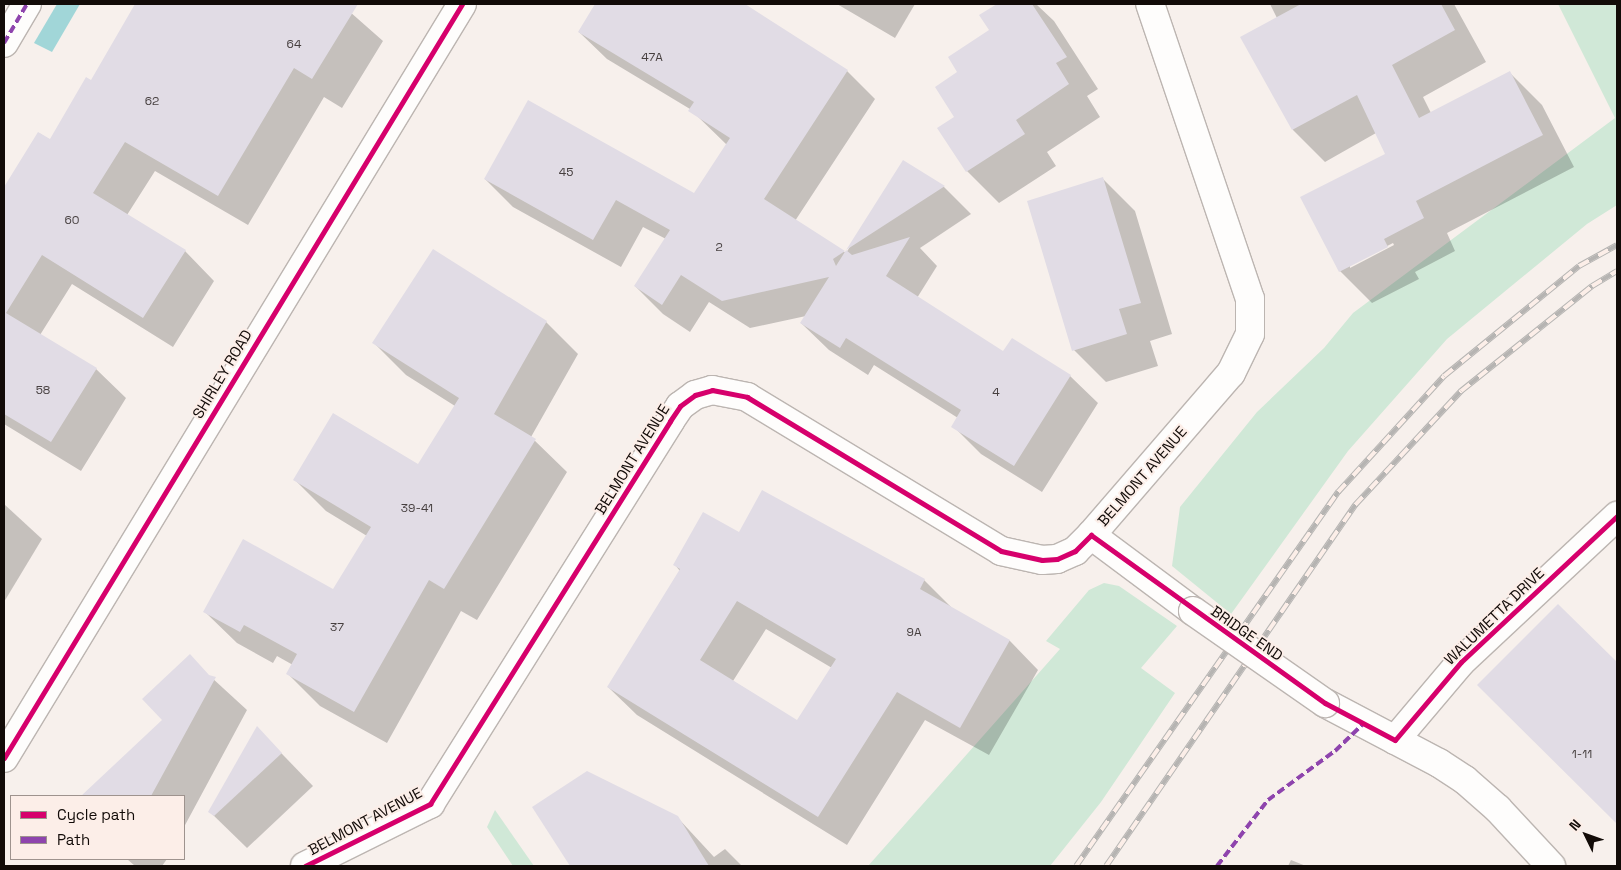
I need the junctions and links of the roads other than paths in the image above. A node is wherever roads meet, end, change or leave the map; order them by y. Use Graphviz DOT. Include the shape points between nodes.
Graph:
graph roads {
  1 [pos="27,4"];
  2 [pos="462,4"];
  3 [pos="1150,4"];
  4 [pos="6,35"];
  5 [pos="1617,516"];
  6 [pos="1091,535"];
  7 [pos="1395,740"];
  8 [pos="4,758"];
  9 [pos="305,866"];
  10 [pos="1552,866"];
  1 -- 4 [label="street"];
  2 -- 8 [label="street, SHIRLEY ROAD"];
  3 -- 6 [label="street, BELMONT AVENUE" via="1250,298 1250,334 1231,373"];
  5 -- 7 [label="street, WALUMETTA DRIVE" via="1461,662"];
  6 -- 7 [label="street, BRIDGE END, bridge" via="1325,703"];
  6 -- 9 [label="street, BELMONT AVENUE" via="1075,551 1057,559 1042,560 1001,551 747,397 712,390 695,395 680,406 670,421 430,804"];
  7 -- 10 [label="street, BRIDGE END" via="1465,780 1498,809"];
}
